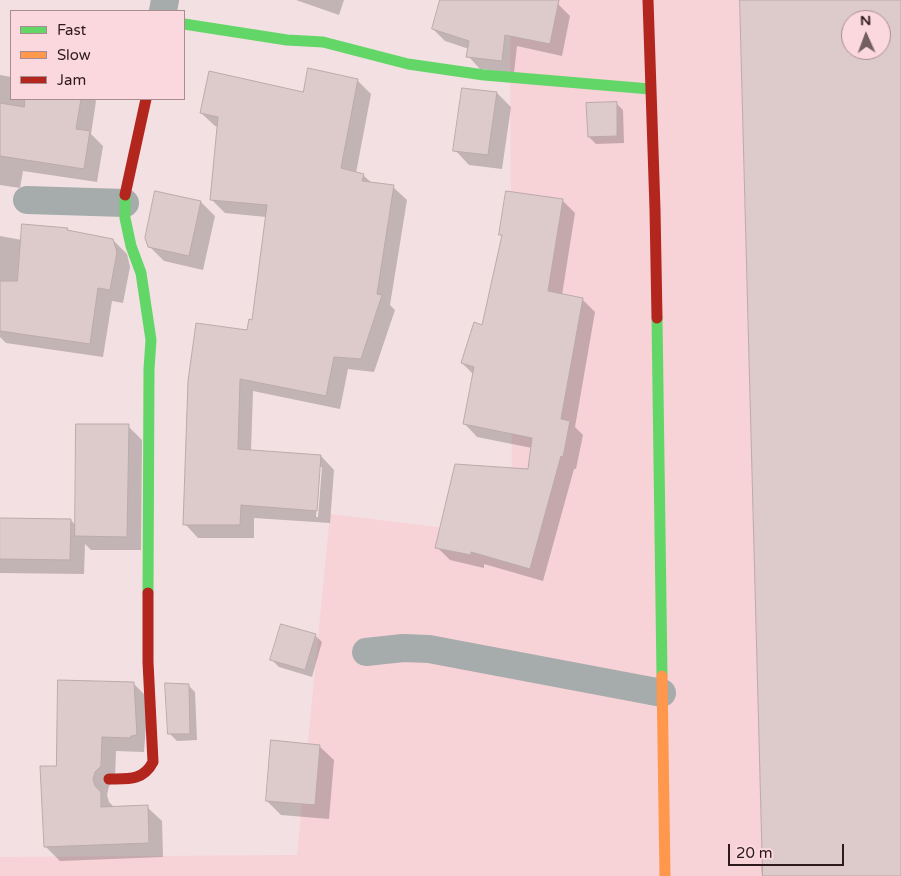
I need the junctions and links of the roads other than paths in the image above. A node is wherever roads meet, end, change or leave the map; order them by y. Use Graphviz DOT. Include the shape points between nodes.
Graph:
graph roads {
  1 [pos="648,0"];
  2 [pos="185,24"];
  3 [pos="650,89"];
  4 [pos="146,100"];
  5 [pos="27,200"];
  6 [pos="125,203"];
  7 [pos="366,652"];
  8 [pos="662,693"];
  9 [pos="109,779"];
  10 [pos="665,876"];
  1 -- 3 [label="street"];
  2 -- 3 [label="street" via="287,40 323,42 408,64 484,75"];
  3 -- 8 [label="street" via="655,209"];
  4 -- 6 [label="street"];
  5 -- 6 [label="street"];
  6 -- 9 [label="street" via="125,218 141,273 151,340 148,662 153,762 148,772 141,776"];
  7 -- 8 [label="street" via="429,649"];
  8 -- 10 [label="street"];
}
